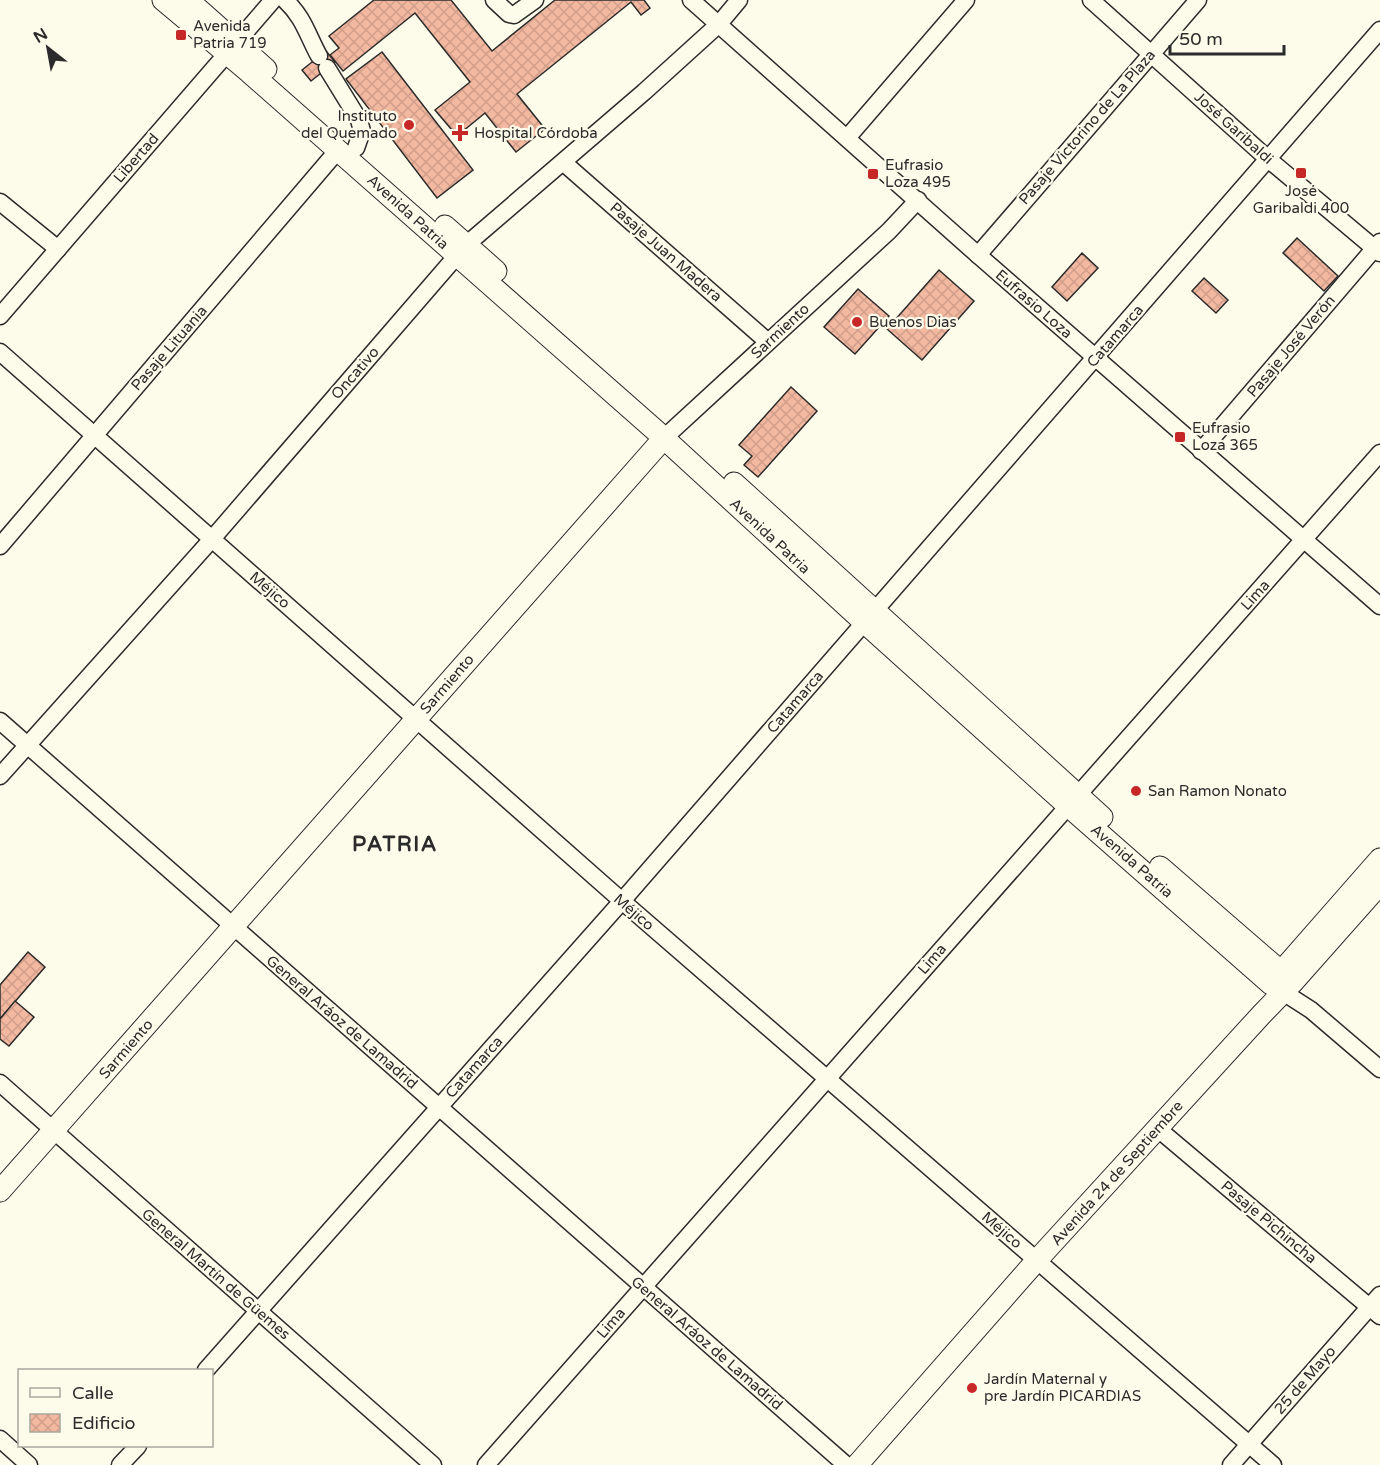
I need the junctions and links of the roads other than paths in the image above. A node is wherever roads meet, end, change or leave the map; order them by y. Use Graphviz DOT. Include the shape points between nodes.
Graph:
graph roads {
  1 [pos="164,0"];
  2 [pos="188,0"];
  3 [pos="273,0"];
  4 [pos="285,0"];
  5 [pos="494,0"];
  6 [pos="535,0"];
  7 [pos="691,0"];
  8 [pos="739,0"];
  9 [pos="966,0"];
  10 [pos="1091,0"];
  11 [pos="1198,0"];
  12 [pos="719,24"];
  13 [pos="1380,30"];
  14 [pos="230,47"];
  15 [pos="1151,53"];
  16 [pos="848,138"];
  17 [pos="347,149"];
  18 [pos="1268,159"];
  19 [pos="564,163"];
  20 [pos="918,200"];
  21 [pos="0,202"];
  22 [pos="1378,248"];
  23 [pos="58,249"];
  24 [pos="461,250"];
  25 [pos="978,255"];
  26 [pos="0,316"];
  27 [pos="768,342"];
  28 [pos="0,352"];
  29 [pos="1096,358"];
  30 [pos="669,434"];
  31 [pos="94,435"];
  32 [pos="1201,451"];
  33 [pos="1380,453"];
  34 [pos="212,539"];
  35 [pos="1305,540"];
  36 [pos="0,546"];
  37 [pos="1380,606"];
  38 [pos="869,616"];
  39 [pos="416,719"];
  40 [pos="0,722"];
  41 [pos="27,745"];
  42 [pos="0,776"];
  43 [pos="1072,800"];
  44 [pos="1380,860"];
  45 [pos="1380,884"];
  46 [pos="622,901"];
  47 [pos="234,927"];
  48 [pos="1282,983"];
  49 [pos="1380,1069"];
  50 [pos="827,1078"];
  51 [pos="0,1083"];
  52 [pos="438,1107"];
  53 [pos="1157,1128"];
  54 [pos="53,1130"];
  55 [pos="0,1191"];
  56 [pos="1037,1260"];
  57 [pos="643,1287"];
  58 [pos="1376,1306"];
  59 [pos="259,1312"];
  60 [pos="208,1369"];
  61 [pos="1250,1444"];
  62 [pos="137,1447"];
  63 [pos="3,1448"];
  64 [pos="29,1465"];
  65 [pos="120,1465"];
  66 [pos="433,1465"];
  67 [pos="486,1465"];
  68 [pos="846,1465"];
  69 [pos="857,1465"];
  70 [pos="1231,1465"];
  71 [pos="1273,1465"];
  1 -- 14 [label="main road, Avenida Patria"];
  2 -- 14 [label="main road, Avenida Patria"];
  3 -- 14 [label="street, Libertad"];
  4 -- 17 [label="street" via="306,25 323,62 359,120 362,131"];
  5 -- 6 [label="street" via="514,15"];
  7 -- 12 [label="street, Eufrasio Loza"];
  8 -- 12 [label="street, Oncativo"];
  9 -- 16 [label="street"];
  10 -- 15 [label="street, José Garibaldi"];
  11 -- 15 [label="street, Pasaje Victorino de La Plaza"];
  12 -- 16 [label="street, Eufrasio Loza"];
  12 -- 19 [label="street, Oncativo"];
  13 -- 18 [label="street, Catamarca"];
  14 -- 17 [label="main road, Avenida Patria"];
  14 -- 23 [label="street, Libertad"];
  15 -- 18 [label="street, José Garibaldi"];
  15 -- 25 [label="street, Pasaje Victorino de La Plaza"];
  16 -- 20 [label="street, Eufrasio Loza"];
  17 -- 24 [label="main road, Avenida Patria"];
  17 -- 31 [label="street, Pasaje Lituania"];
  18 -- 22 [label="street, José Garibaldi"];
  18 -- 29 [label="street, Catamarca"];
  19 -- 24 [label="street, Oncativo"];
  19 -- 27 [label="street, Pasaje Juan Madera"];
  20 -- 25 [label="street, Eufrasio Loza"];
  20 -- 27 [label="street, Sarmiento"];
  21 -- 23 [label="street"];
  22 -- 32 [label="street, Pasaje José Verón"];
  23 -- 26 [label="street, Libertad"];
  24 -- 30 [label="main road, Avenida Patria"];
  24 -- 34 [label="street, Oncativo"];
  25 -- 29 [label="street, Eufrasio Loza"];
  27 -- 30 [label="street, Sarmiento"];
  28 -- 31 [label="street, Méjico"];
  29 -- 32 [label="street, Eufrasio Loza"];
  29 -- 38 [label="street, Catamarca"];
  30 -- 38 [label="main road, Avenida Patria"];
  30 -- 39 [label="main road, Sarmiento"];
  31 -- 34 [label="street, Méjico"];
  31 -- 36 [label="street, Pasaje Lituania"];
  32 -- 35 [label="street, Eufrasio Loza"];
  33 -- 35 [label="street, Lima"];
  34 -- 39 [label="street, Méjico"];
  34 -- 41 [label="street, Oncativo"];
  35 -- 37 [label="street, Eufrasio Loza"];
  35 -- 43 [label="street, Lima"];
  38 -- 43 [label="main road, Avenida Patria"];
  38 -- 46 [label="street, Catamarca"];
  39 -- 46 [label="street, Méjico"];
  39 -- 47 [label="main road, Sarmiento"];
  40 -- 41 [label="street, General Aráoz de Lamadrid"];
  41 -- 42 [label="street, Oncativo"];
  41 -- 47 [label="street, General Aráoz de Lamadrid"];
  43 -- 48 [label="main road, Avenida Patria"];
  43 -- 50 [label="street, Lima"];
  44 -- 48 [label="main road" via="1297,955"];
  45 -- 48 [label="main road, Avenida 24 de Septiembre"];
  46 -- 50 [label="street, Méjico"];
  46 -- 52 [label="street, Catamarca"];
  47 -- 52 [label="street, General Aráoz de Lamadrid"];
  47 -- 54 [label="main road, Sarmiento"];
  48 -- 49 [label="street, Avenida Patria"];
  48 -- 53 [label="main road, Avenida 24 de Septiembre" via="1262,1014"];
  50 -- 56 [label="street, Méjico"];
  50 -- 57 [label="street, Lima"];
  51 -- 54 [label="street, General Martín de Güemes"];
  52 -- 57 [label="street, General Aráoz de Lamadrid"];
  52 -- 59 [label="street, Catamarca"];
  53 -- 56 [label="main road, Avenida 24 de Septiembre"];
  53 -- 58 [label="street, Pasaje Pichincha"];
  54 -- 55 [label="main road, Sarmiento"];
  54 -- 59 [label="street, General Martín de Güemes"];
  56 -- 61 [label="street, Méjico"];
  56 -- 69 [label="main road, Avenida 24 de Septiembre"];
  57 -- 67 [label="street, Lima"];
  57 -- 68 [label="street, General Aráoz de Lamadrid"];
  58 -- 61 [label="street, 25 de Mayo"];
  59 -- 60 [label="street, Catamarca"];
  59 -- 66 [label="street, General Martín de Güemes"];
  61 -- 70 [label="street, 25 de Mayo"];
  61 -- 71 [label="street, Méjico"];
  62 -- 65 [label="street"];
  63 -- 64 [label="street"];
}
